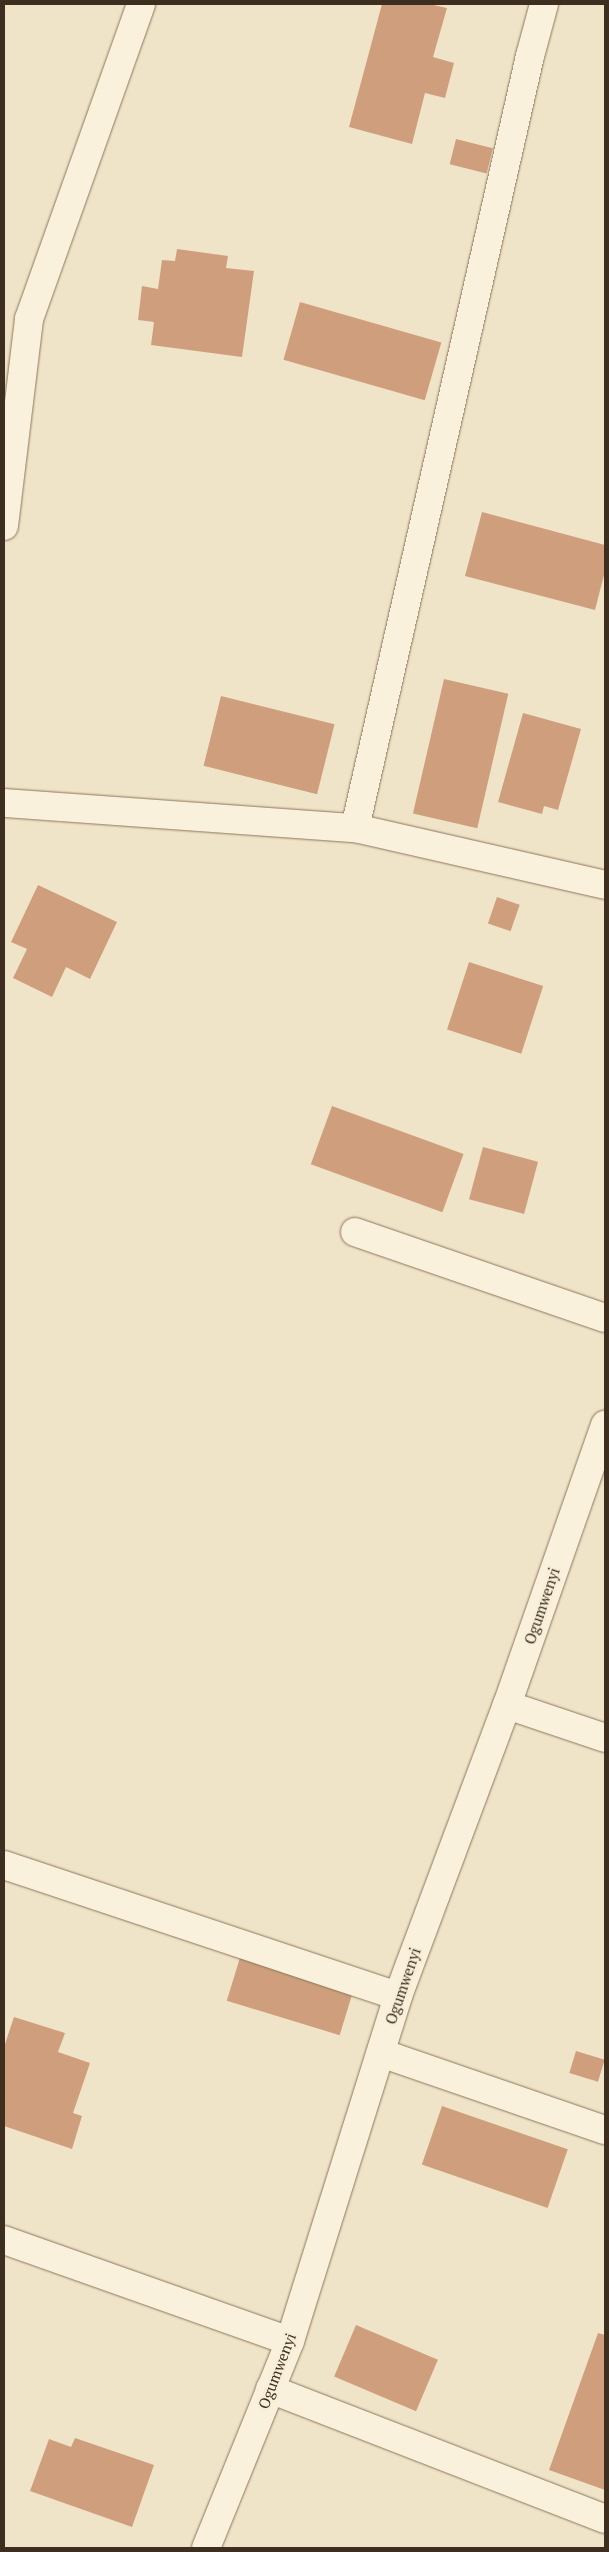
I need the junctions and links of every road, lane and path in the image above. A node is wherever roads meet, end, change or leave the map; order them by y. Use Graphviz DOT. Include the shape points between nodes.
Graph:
graph roads {
  1 [pos="142,4"];
  2 [pos="544,4"];
  3 [pos="4,526"];
  4 [pos="4,803"];
  5 [pos="355,828"];
  6 [pos="605,885"];
  7 [pos="355,1232"];
  8 [pos="605,1318"];
  9 [pos="605,1425"];
  10 [pos="507,1705"];
  11 [pos="605,1738"];
  12 [pos="4,1865"];
  13 [pos="398,1996"];
  14 [pos="381,2053"];
  15 [pos="605,2130"];
  16 [pos="4,2240"];
  17 [pos="290,2341"];
  18 [pos="270,2389"];
  19 [pos="605,2519"];
  20 [pos="206,2548"];
  1 -- 3 [label="street" via="29,319"];
  2 -- 5 [label="street"];
  4 -- 5 [label="street"];
  5 -- 6 [label="street"];
  7 -- 8 [label="street"];
  9 -- 10 [label="street, Ogumwenyi"];
  10 -- 11 [label="street"];
  10 -- 13 [label="street, Ogumwenyi"];
  12 -- 13 [label="street"];
  13 -- 14 [label="street, Ogumwenyi"];
  14 -- 15 [label="street"];
  14 -- 17 [label="street, Ogumwenyi"];
  16 -- 17 [label="street"];
  17 -- 18 [label="street, Ogumwenyi"];
  18 -- 19 [label="street"];
  18 -- 20 [label="street, Ogumwenyi"];
}
